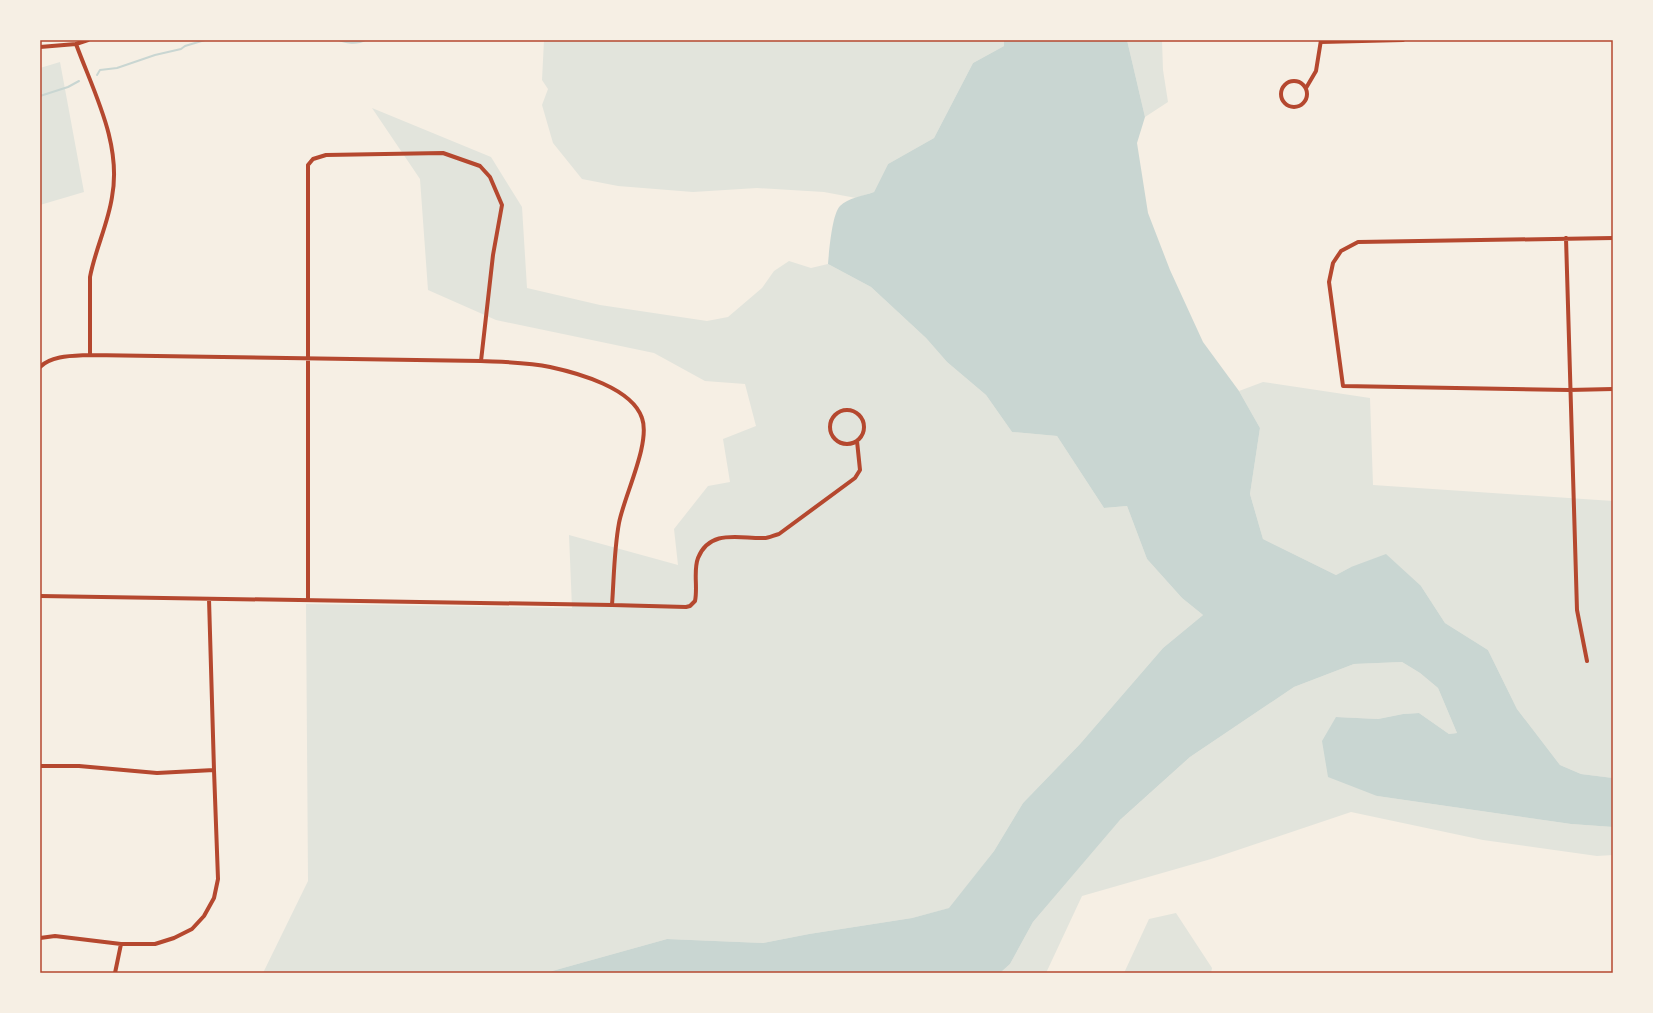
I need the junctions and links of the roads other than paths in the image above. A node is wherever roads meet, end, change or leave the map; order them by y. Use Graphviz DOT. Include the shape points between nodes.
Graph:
graph roads {
  1 [pos="88,40"];
  2 [pos="1403,40"];
  3 [pos="1320,41"];
  4 [pos="76,44"];
  5 [pos="40,47"];
  6 [pos="1306,88"];
  7 [pos="1566,238"];
  8 [pos="1613,238"];
  9 [pos="90,355"];
  10 [pos="308,358"];
  11 [pos="481,361"];
  12 [pos="40,366"];
  13 [pos="1613,389"];
  14 [pos="1569,390"];
  15 [pos="857,441"];
  16 [pos="40,596"];
  17 [pos="210,600"];
  18 [pos="308,600"];
  19 [pos="612,605"];
  20 [pos="1587,661"];
  21 [pos="40,766"];
  22 [pos="214,770"];
  23 [pos="40,938"];
  24 [pos="121,944"];
  25 [pos="115,973"];
  1 -- 4 [label="street"];
  2 -- 3 [label="street"];
  3 -- 6 [label="street" via="1316,71"];
  4 -- 5 [label="street"];
  4 -- 9 [label="street" via="107,127 115,178 90,277"];
  6 -- 6 [label="street" via="1296,81 1288,83 1282,93 1283,101 1294,107 1303,104 1307,97"];
  7 -- 8 [label="street"];
  7 -- 14 [label="street"];
  7 -- 14 [label="street" via="1358,242 1341,251 1333,263 1329,282 1343,386"];
  9 -- 10 [label="street"];
  9 -- 12 [label="street" via="56,359"];
  10 -- 11 [label="street"];
  10 -- 11 [label="street" via="308,165 313,158 326,155 443,153 480,166 490,177 502,205 493,255"];
  10 -- 18 [label="street"];
  11 -- 19 [label="street" via="550,367 597,381 616,390 635,404 643,418 644,440 619,522"];
  13 -- 14 [label="street"];
  14 -- 20 [label="street" via="1577,610"];
  15 -- 15 [label="street" via="864,432 864,421 851,410 840,411 830,424 832,435 846,444"];
  15 -- 19 [label="street" via="860,470 855,478 779,534 765,538 734,535 716,539 706,547 698,557 695,601 690,606"];
  16 -- 17 [label="street"];
  17 -- 18 [label="street"];
  17 -- 22 [label="street"];
  18 -- 19 [label="street"];
  21 -- 22 [label="street" via="79,766 157,773"];
  22 -- 24 [label="street" via="218,879 214,898 204,916 192,929 174,938 155,944"];
  23 -- 24 [label="street" via="55,936"];
  24 -- 25 [label="street"];
}
